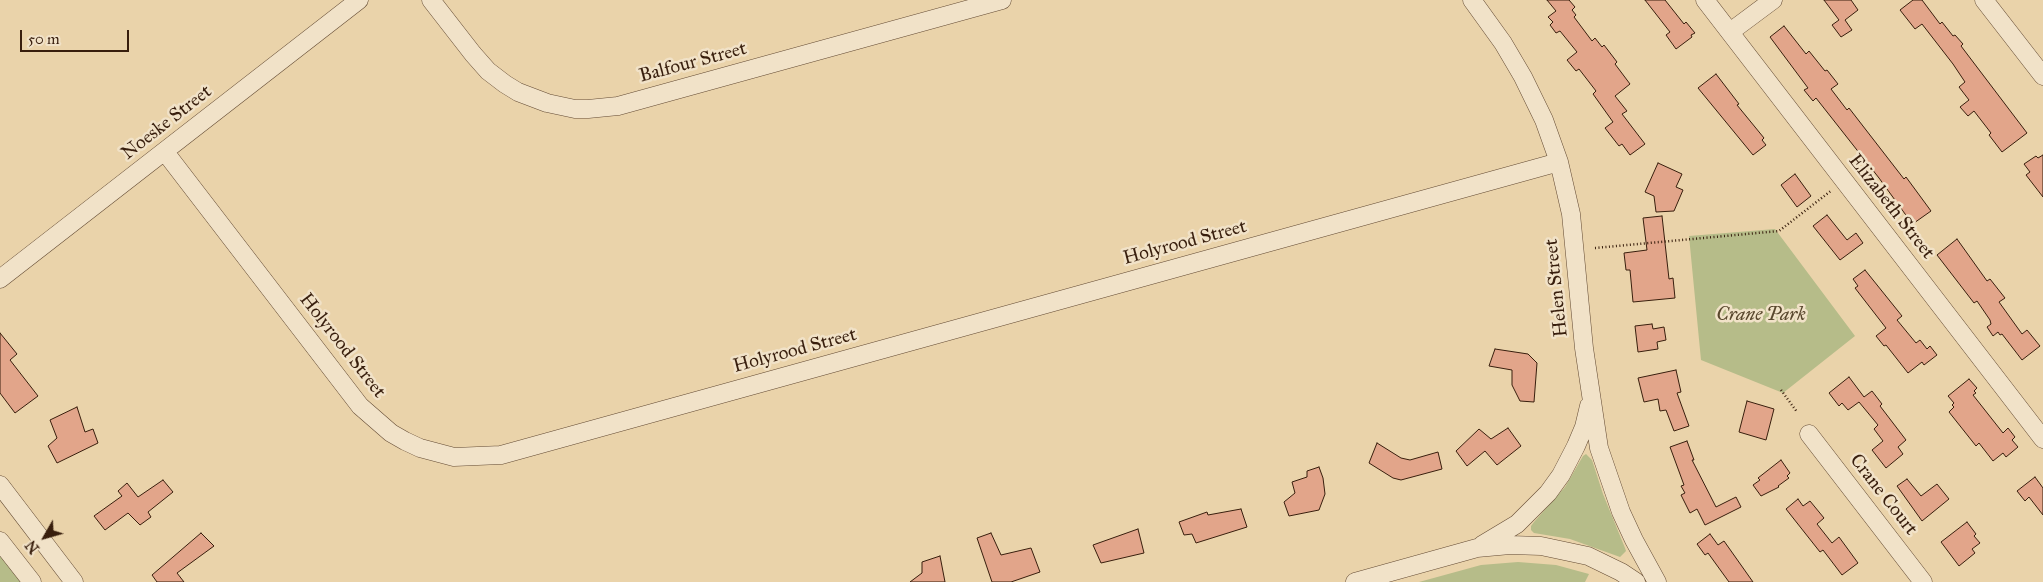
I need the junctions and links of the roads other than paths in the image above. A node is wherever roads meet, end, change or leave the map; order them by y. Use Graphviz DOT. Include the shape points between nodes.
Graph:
graph roads {
  1 [pos="359,0"];
  2 [pos="432,0"];
  3 [pos="1002,0"];
  4 [pos="1472,0"];
  5 [pos="1705,0"];
  6 [pos="1773,0"];
  7 [pos="1984,0"];
  8 [pos="1730,32"];
  9 [pos="2043,76"];
  10 [pos="165,152"];
  11 [pos="1559,162"];
  12 [pos="0,279"];
  13 [pos="1591,398"];
  14 [pos="1809,434"];
  15 [pos="2043,439"];
  16 [pos="0,485"];
  17 [pos="0,541"];
  18 [pos="1477,548"];
  19 [pos="73,581"];
  20 [pos="32,582"];
  21 [pos="1355,582"];
  22 [pos="1636,582"];
  23 [pos="1657,582"];
  24 [pos="1923,582"];
  1 -- 10 [label="street, Noeske Street"];
  2 -- 3 [label="street, Balfour Street" via="473,54 505,84 547,103 575,109 618,106"];
  4 -- 11 [label="street, Helen Street" via="1523,77 1544,120"];
  5 -- 8 [label="street, Elizabeth Street"];
  6 -- 8 [label="street"];
  7 -- 9 [label="street"];
  8 -- 15 [label="street, Elizabeth Street"];
  10 -- 11 [label="street, Holyrood Street" via="360,406 405,441 454,457 501,454"];
  10 -- 12 [label="street, Noeske Street"];
  11 -- 13 [label="street, Helen Street" via="1571,214"];
  13 -- 18 [label="street" via="1576,446 1548,493 1517,524"];
  13 -- 23 [label="street, Helen Street" via="1609,480 1634,540"];
  14 -- 24 [label="street, Crane Court"];
  16 -- 19 [label="street"];
  17 -- 20 [label="street"];
  18 -- 21 [label="street"];
  18 -- 22 [label="street" via="1510,545 1563,550 1588,556"];
}
